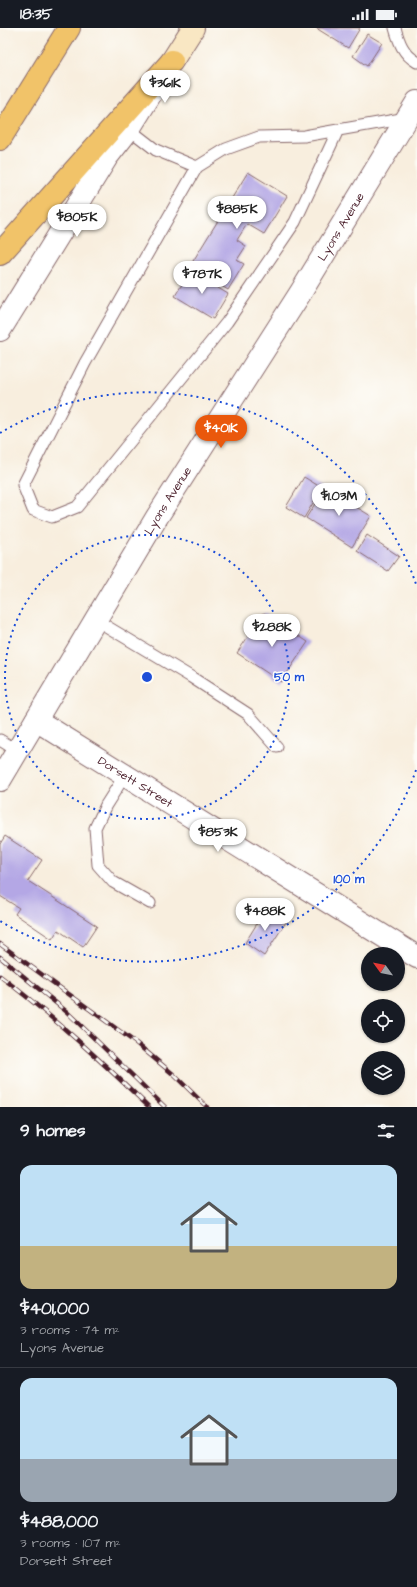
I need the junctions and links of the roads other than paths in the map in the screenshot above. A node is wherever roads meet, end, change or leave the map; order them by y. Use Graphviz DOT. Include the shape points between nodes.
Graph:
graph roads {
  1 [pos="69,28"];
  2 [pos="193,28"];
  3 [pos="395,28"];
  4 [pos="172,61"];
  5 [pos="417,62"];
  6 [pos="412,110"];
  7 [pos="129,130"];
  8 [pos="338,130"];
  9 [pos="0,139"];
  10 [pos="197,167"];
  11 [pos="0,254"];
  12 [pos="0,330"];
  13 [pos="96,620"];
  14 [pos="36,720"];
  15 [pos="9,746"];
  16 [pos="277,746"];
  17 [pos="125,776"];
  18 [pos="0,780"];
  19 [pos="150,903"];
  20 [pos="417,957"];
  1 -- 9 [label="highway"];
  2 -- 4 [label="main road"];
  3 -- 5 [label="lane" via="400,44"];
  4 -- 7 [label="street"];
  4 -- 11 [label="highway"];
  6 -- 8 [label="lane"];
  6 -- 13 [label="street, Lyons Avenue"];
  7 -- 10 [label="lane" via="156,150"];
  7 -- 12 [label="street" via="107,157"];
  8 -- 10 [label="lane" via="304,136 259,137 226,149"];
  8 -- 10 [label="lane" via="295,222 226,322 77,507 52,517 33,510 22,485 85,363"];
  13 -- 14 [label="street, Lyons Avenue"];
  13 -- 16 [label="lane" via="248,714"];
  14 -- 15 [label="street, Lyons Avenue"];
  14 -- 17 [label="street, Dorsett Street"];
  15 -- 18 [label="street, Lyons Avenue"];
  17 -- 19 [label="lane" via="95,828 98,865 113,882"];
  17 -- 20 [label="street, Dorsett Street"];
}
